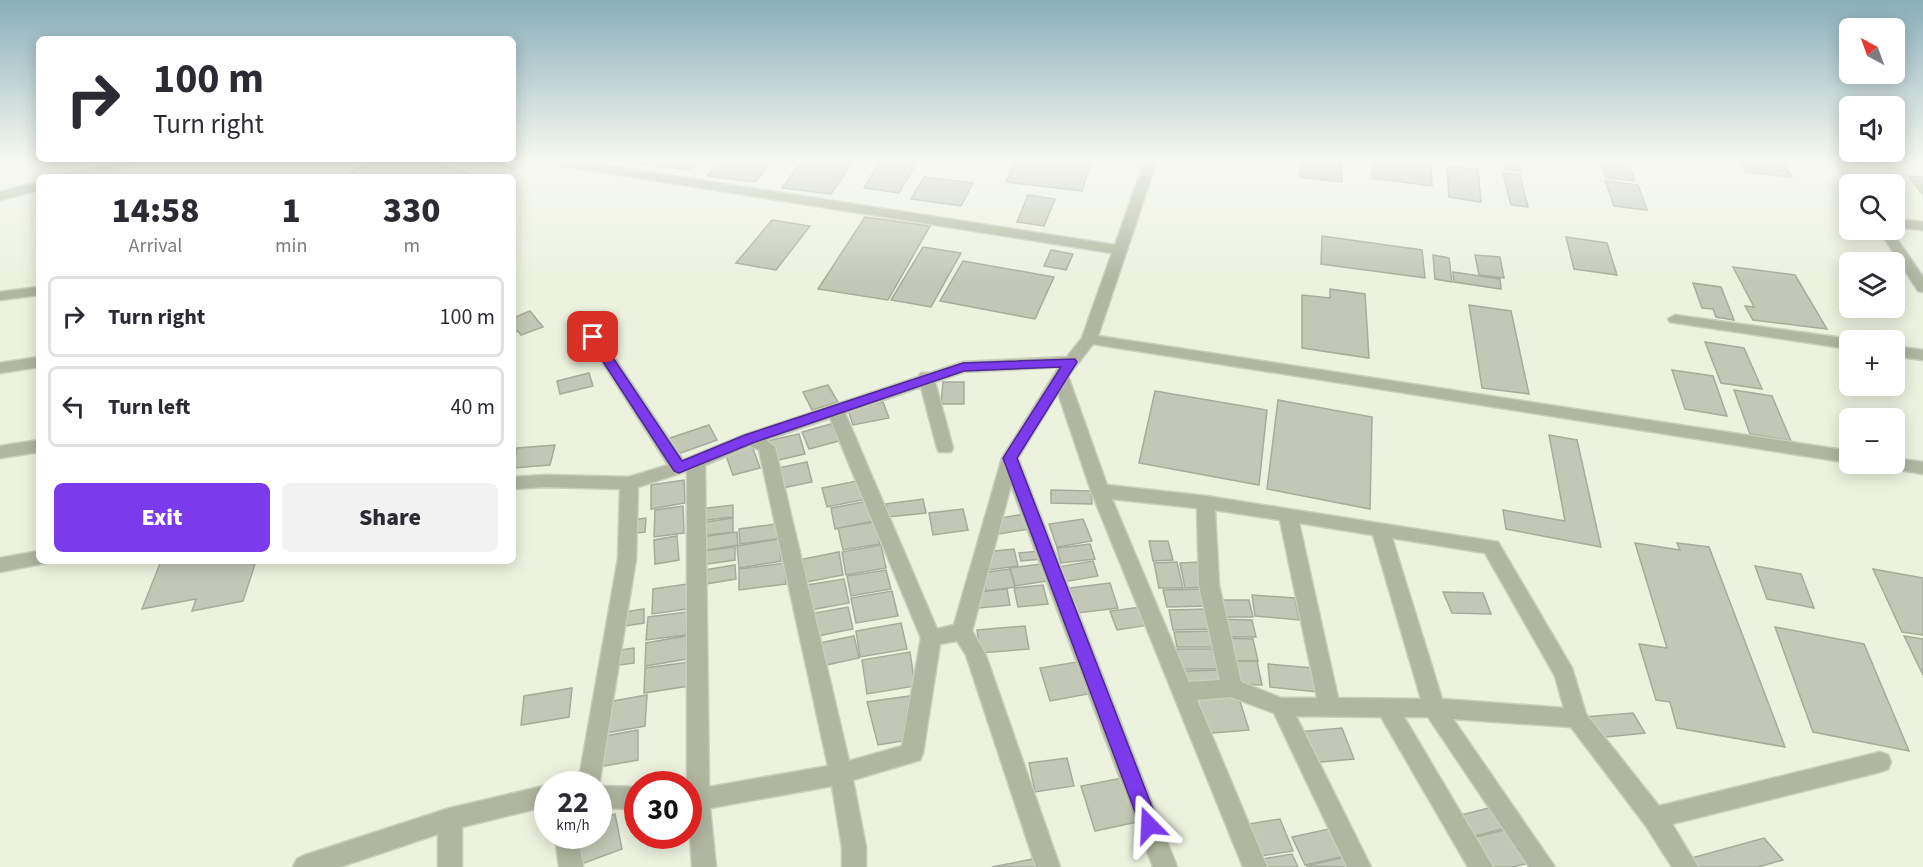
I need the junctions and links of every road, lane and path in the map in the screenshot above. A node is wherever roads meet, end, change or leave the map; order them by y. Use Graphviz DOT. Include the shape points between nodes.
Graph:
graph roads {
  1 [pos="807,200"];
  2 [pos="1137,200"];
  3 [pos="1905,224"];
  4 [pos="1923,226"];
  5 [pos="1892,240"];
  6 [pos="1120,250"];
  7 [pos="1923,288"];
  8 [pos="36,291"];
  9 [pos="0,296"];
  10 [pos="581,318"];
  11 [pos="1675,319"];
  12 [pos="1089,339"];
  13 [pos="1839,342"];
  14 [pos="1905,353"];
  15 [pos="1923,355"];
  16 [pos="36,362"];
  17 [pos="0,368"];
  18 [pos="1065,369"];
  19 [pos="926,378"];
  20 [pos="835,409"];
  21 [pos="750,439"];
  22 [pos="36,446"];
  23 [pos="945,448"];
  24 [pos="0,452"];
  25 [pos="1839,455"];
  26 [pos="1010,458"];
  27 [pos="688,465"];
  28 [pos="1905,466"];
  29 [pos="1923,468"];
  30 [pos="516,483"];
  31 [pos="629,483"];
  32 [pos="1100,491"];
  33 [pos="1206,502"];
  34 [pos="1288,515"];
  35 [pos="1380,529"];
  36 [pos="36,559"];
  37 [pos="0,565"];
  38 [pos="962,632"];
  39 [pos="931,638"];
  40 [pos="1232,688"];
  41 [pos="1182,692"];
  42 [pos="1281,707"];
  43 [pos="1329,707"];
  44 [pos="1387,708"];
  45 [pos="1434,708"];
  46 [pos="1577,718"];
  47 [pos="1880,762"];
  48 [pos="591,771"];
  49 [pos="693,771"];
  50 [pos="841,774"];
  51 [pos="534,798"];
  52 [pos="702,798"];
  53 [pos="1654,818"];
  54 [pos="450,819"];
  55 [pos="568,849"];
  56 [pos="701,849"];
  57 [pos="315,866"];
  58 [pos="450,867"];
  59 [pos="570,867"];
  60 [pos="704,867"];
  61 [pos="854,867"];
  62 [pos="1048,867"];
  63 [pos="1165,867"];
  64 [pos="1255,867"];
  65 [pos="1359,867"];
  66 [pos="1481,867"];
  67 [pos="1544,867"];
  68 [pos="1686,867"];
  1 -- 6 [label="street"];
  2 -- 6 [label="street"];
  3 -- 4 [label="street"];
  5 -- 7 [label="street"];
  6 -- 12 [label="street"];
  8 -- 9 [label="street"];
  10 -- 27 [label="street"];
  11 -- 13 [label="street"];
  12 -- 18 [label="street"];
  12 -- 25 [label="street"];
  14 -- 15 [label="street"];
  16 -- 17 [label="street"];
  18 -- 19 [label="street" via="963,367"];
  18 -- 26 [label="street"];
  18 -- 32 [label="street"];
  19 -- 20 [label="street"];
  19 -- 23 [label="street"];
  20 -- 21 [label="street"];
  20 -- 39 [label="street"];
  21 -- 27 [label="street"];
  21 -- 50 [label="street" via="767,447"];
  22 -- 24 [label="street"];
  26 -- 38 [label="street"];
  26 -- 63 [label="street"];
  27 -- 31 [label="street"];
  27 -- 49 [label="street"];
  28 -- 29 [label="street"];
  30 -- 31 [label="street"];
  31 -- 48 [label="street" via="627,559"];
  32 -- 33 [label="street"];
  32 -- 41 [label="street"];
  33 -- 34 [label="street"];
  33 -- 40 [label="street" via="1209,585"];
  34 -- 35 [label="street"];
  34 -- 43 [label="street"];
  35 -- 45 [label="street"];
  35 -- 46 [label="street" via="1491,547 1565,674"];
  36 -- 37 [label="street"];
  38 -- 39 [label="street"];
  38 -- 62 [label="street" via="975,653"];
  39 -- 50 [label="street" via="912,753"];
  40 -- 41 [label="street"];
  40 -- 42 [label="street"];
  41 -- 64 [label="street"];
  42 -- 43 [label="street"];
  42 -- 65 [label="street"];
  43 -- 44 [label="street"];
  44 -- 45 [label="street"];
  44 -- 66 [label="street"];
  45 -- 46 [label="street"];
  45 -- 67 [label="street"];
  46 -- 53 [label="street"];
  47 -- 53 [label="street"];
  50 -- 52 [label="street"];
  50 -- 61 [label="street"];
  51 -- 54 [label="street"];
  53 -- 68 [label="street"];
  54 -- 57 [label="street"];
  54 -- 58 [label="street"];
  55 -- 59 [label="street"];
  56 -- 60 [label="street"];
}
